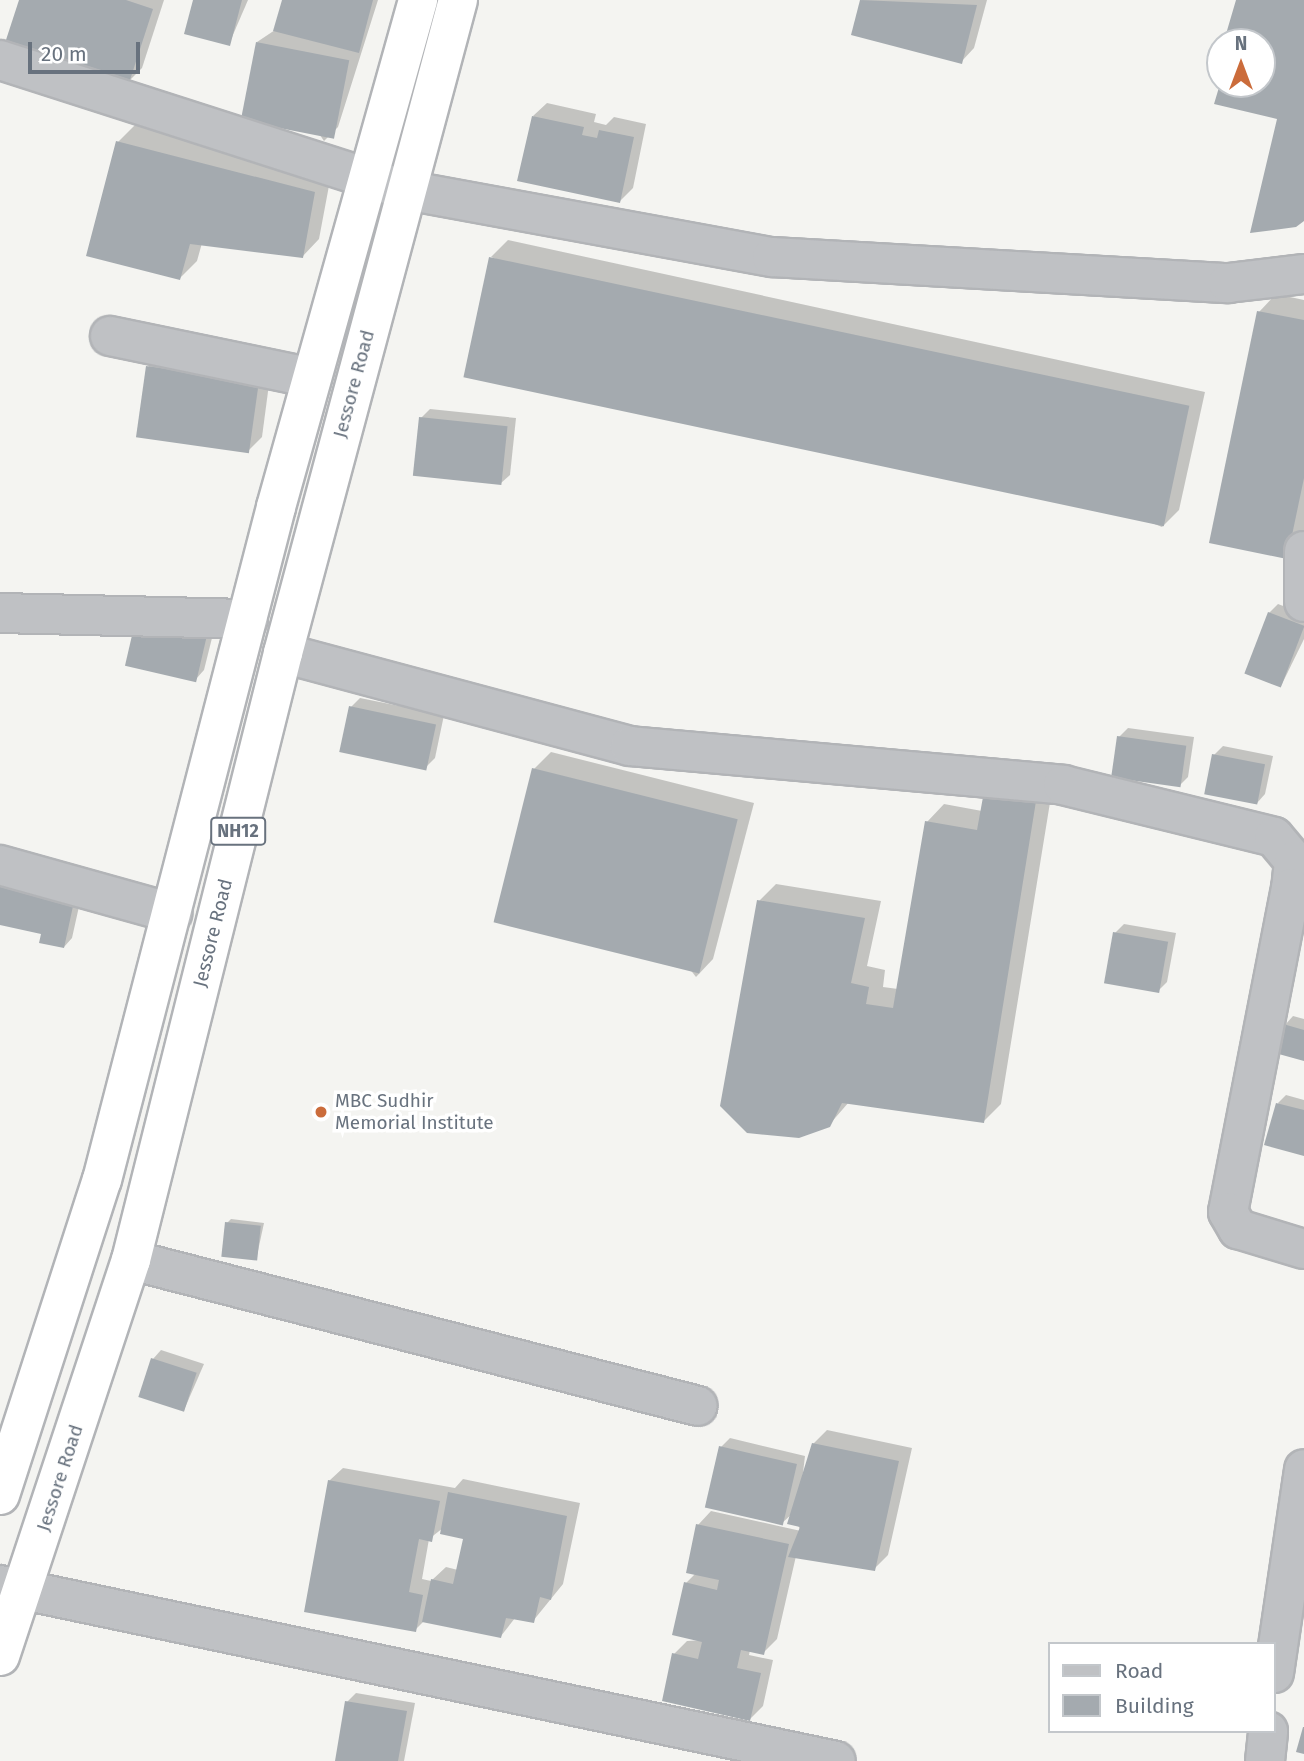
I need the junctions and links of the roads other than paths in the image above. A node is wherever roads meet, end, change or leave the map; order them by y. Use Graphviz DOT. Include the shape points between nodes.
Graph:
graph roads {
  1 [pos="418,0"];
  2 [pos="458,0"];
  3 [pos="0,60"];
  4 [pos="369,180"];
  5 [pos="406,190"];
  6 [pos="1304,274"];
  7 [pos="110,336"];
  8 [pos="312,378"];
  9 [pos="1304,551"];
  10 [pos="1304,602"];
  11 [pos="0,614"];
  12 [pos="248,619"];
  13 [pos="282,653"];
  14 [pos="1299,847"];
  15 [pos="0,865"];
  16 [pos="172,913"];
  17 [pos="1290,950"];
  18 [pos="1304,1249"];
  19 [pos="131,1260"];
  20 [pos="698,1406"];
  21 [pos="1304,1469"];
  22 [pos="0,1495"];
  23 [pos="12,1587"];
  24 [pos="0,1656"];
  25 [pos="1276,1659"];
  26 [pos="1268,1733"];
  27 [pos="738,1751"];
  28 [pos="836,1761"];
  29 [pos="1265,1761"];
  1 -- 4 [label="highway, NH12"];
  2 -- 5 [label="highway, Jessore Road / NH12"];
  3 -- 4 [label="street"];
  4 -- 5 [label="street"];
  4 -- 8 [label="highway, NH12"];
  5 -- 6 [label="street" via="772,257 1228,283"];
  5 -- 13 [label="highway, Jessore Road / NH12"];
  7 -- 8 [label="street"];
  8 -- 12 [label="highway, NH12"];
  9 -- 10 [label="street"];
  11 -- 12 [label="street"];
  12 -- 16 [label="highway, NH12"];
  13 -- 14 [label="street" via="630,746 1063,785"];
  13 -- 19 [label="highway, Jessore Road / NH12"];
  14 -- 17 [label="street"];
  15 -- 16 [label="street"];
  16 -- 22 [label="highway, NH12" via="102,1180"];
  17 -- 18 [label="street" via="1227,1212 1238,1229"];
  19 -- 20 [label="street"];
  19 -- 23 [label="highway, Jessore Road / NH12"];
  21 -- 25 [label="street"];
  23 -- 24 [label="highway, Jessore Road / NH12"];
  23 -- 27 [label="street"];
  26 -- 29 [label="street"];
  27 -- 28 [label="street"];
}
